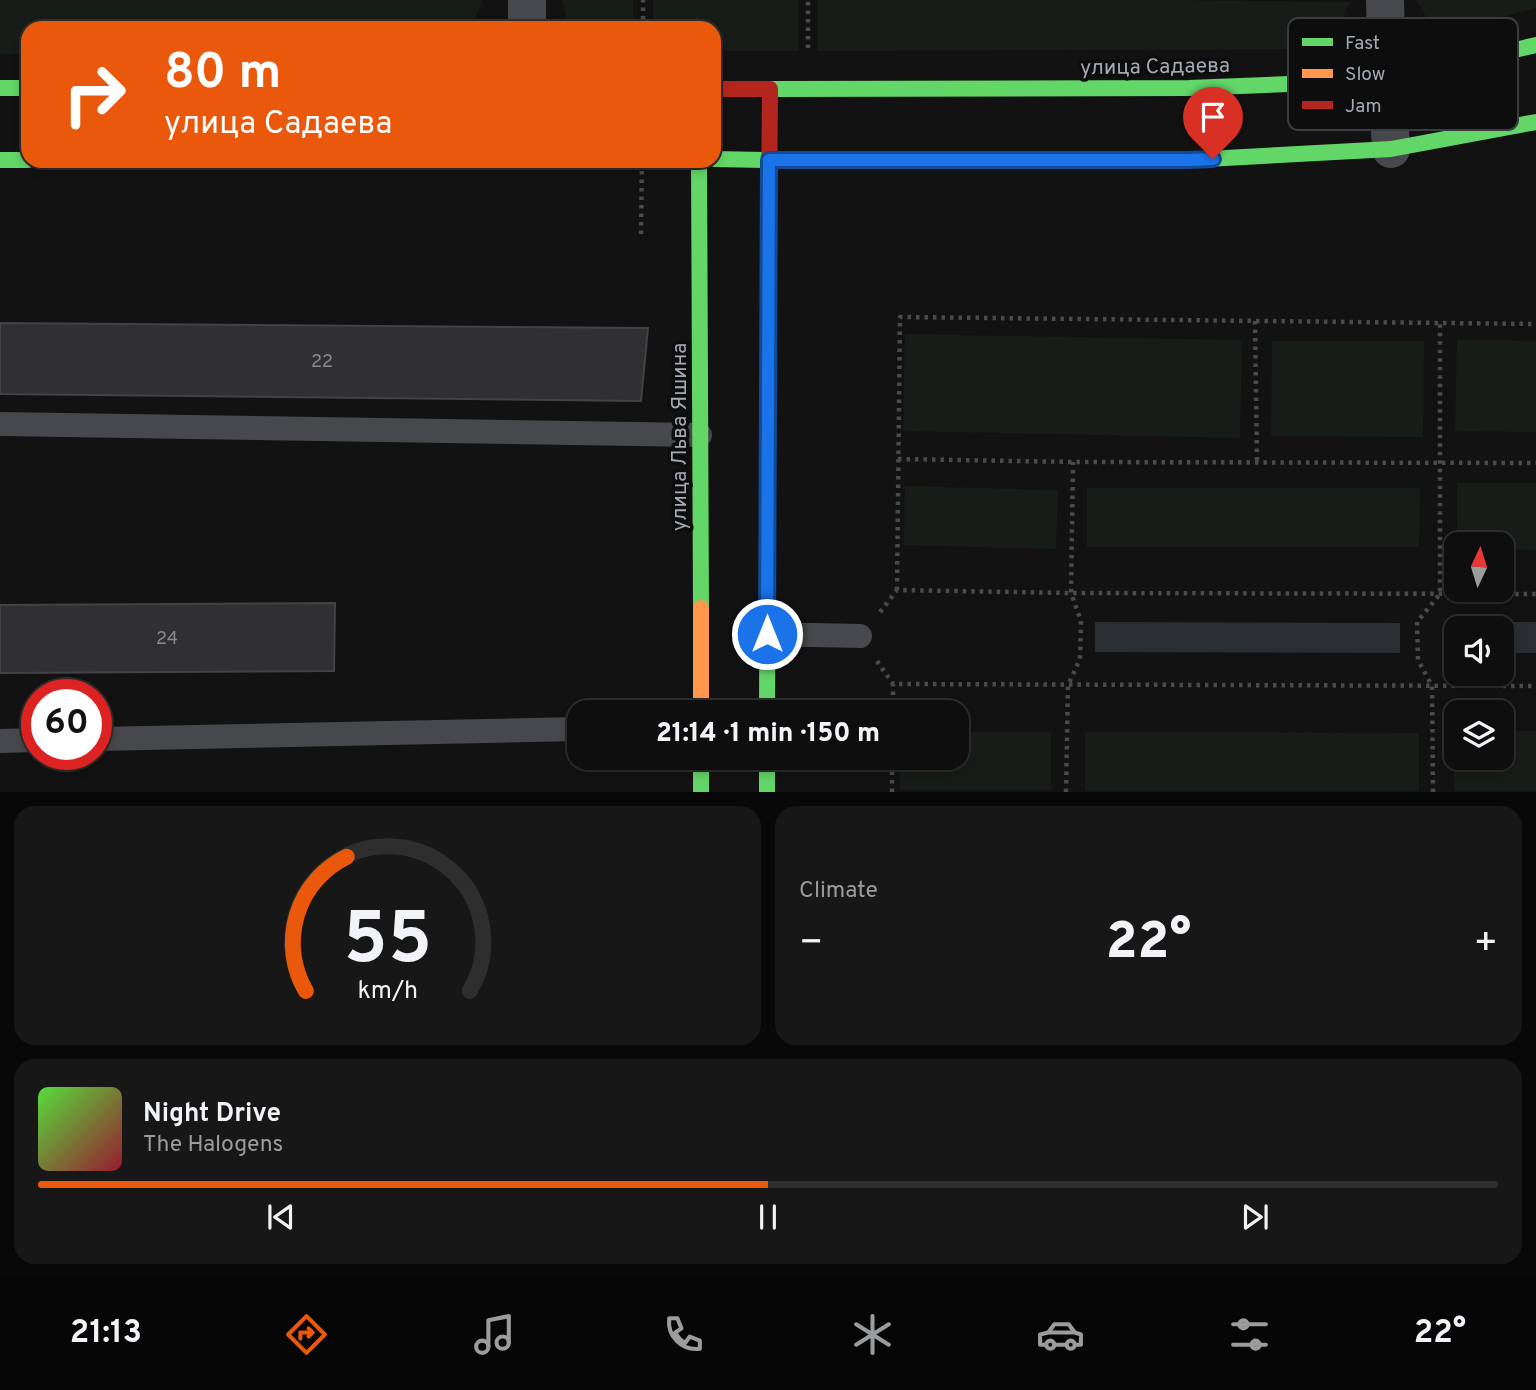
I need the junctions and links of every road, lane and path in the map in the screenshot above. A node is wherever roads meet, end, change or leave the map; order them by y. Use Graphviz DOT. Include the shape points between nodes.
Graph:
graph roads {
  1 [pos="527,0"];
  2 [pos="643,0"];
  3 [pos="1385,0"];
  4 [pos="1385,18"];
  5 [pos="527,21"];
  6 [pos="643,21"];
  7 [pos="1536,45"];
  8 [pos="1518,49"];
  9 [pos="1288,84"];
  10 [pos="0,88"];
  11 [pos="21,88"];
  12 [pos="721,89"];
  13 [pos="770,89"];
  14 [pos="1536,122"];
  15 [pos="1518,125"];
  16 [pos="1390,130"];
  17 [pos="1493,130"];
  18 [pos="1391,149"];
  19 [pos="721,159"];
  20 [pos="0,160"];
  21 [pos="21,160"];
  22 [pos="769,160"];
  23 [pos="642,168"];
  24 [pos="699,168"];
  25 [pos="641,234"];
  26 [pos="1255,321"];
  27 [pos="1440,323"];
  28 [pos="1536,324"];
  29 [pos="0,424"];
  30 [pos="700,435"];
  31 [pos="898,459"];
  32 [pos="1257,461"];
  33 [pos="1073,462"];
  34 [pos="1441,463"];
  35 [pos="1536,463"];
  36 [pos="897,590"];
  37 [pos="1071,593"];
  38 [pos="1440,594"];
  39 [pos="1536,594"];
  40 [pos="767,634"];
  41 [pos="860,636"];
  42 [pos="893,684"];
  43 [pos="1068,685"];
  44 [pos="1432,686"];
  45 [pos="1536,686"];
  46 [pos="701,700"];
  47 [pos="767,700"];
  48 [pos="893,700"];
  49 [pos="567,729"];
  50 [pos="112,739"];
  51 [pos="21,740"];
  52 [pos="0,741"];
  53 [pos="701,770"];
  54 [pos="767,770"];
  55 [pos="892,770"];
  56 [pos="701,792"];
  57 [pos="767,792"];
  58 [pos="892,792"];
  59 [pos="1066,792"];
  60 [pos="1433,792"];
  1 -- 5 [label="street"];
  2 -- 6 [label="path"];
  3 -- 4 [label="street"];
  7 -- 8 [label="main road, улица Садаева"];
  9 -- 13 [label="main road, улица Садаева"];
  10 -- 11 [label="main road"];
  12 -- 13 [label="main road, улица Садаева"];
  13 -- 22 [label="main road"];
  14 -- 15 [label="main road"];
  16 -- 18 [label="street"];
  17 -- 18 [label="main road"];
  18 -- 22 [label="main road" via="1188,160"];
  19 -- 22 [label="main road"];
  20 -- 21 [label="main road"];
  22 -- 40 [label="main road"];
  23 -- 25 [label="path"];
  24 -- 30 [label="main road, улица Льва Яшина"];
  26 -- 27 [label="path"];
  26 -- 31 [label="path" via="900,317"];
  26 -- 32 [label="path"];
  27 -- 28 [label="path"];
  27 -- 34 [label="path"];
  29 -- 30 [label="lane"];
  30 -- 46 [label="main road, улица Льва Яшина"];
  31 -- 33 [label="path"];
  31 -- 36 [label="path"];
  32 -- 33 [label="path"];
  32 -- 34 [label="path"];
  33 -- 37 [label="path"];
  34 -- 35 [label="path"];
  34 -- 38 [label="path"];
  36 -- 37 [label="path"];
  36 -- 41 [label="path"];
  37 -- 38 [label="path"];
  37 -- 43 [label="path" via="1081,621 1080,659"];
  38 -- 39 [label="path"];
  38 -- 44 [label="path" via="1417,622 1418,660"];
  40 -- 41 [label="lane"];
  40 -- 47 [label="main road"];
  41 -- 42 [label="path"];
  42 -- 43 [label="path"];
  42 -- 48 [label="path"];
  43 -- 44 [label="path"];
  43 -- 59 [label="path"];
  44 -- 45 [label="path"];
  44 -- 60 [label="path"];
  49 -- 50 [label="lane"];
  51 -- 52 [label="lane"];
  53 -- 56 [label="main road"];
  54 -- 57 [label="main road"];
  55 -- 58 [label="path"];
}
